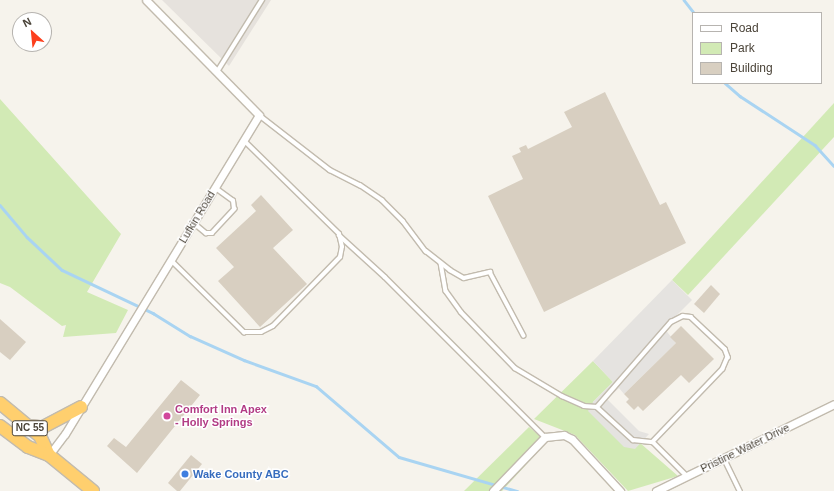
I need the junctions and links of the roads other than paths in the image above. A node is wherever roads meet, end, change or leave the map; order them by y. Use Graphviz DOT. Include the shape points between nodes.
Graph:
graph roads {
  1 [pos="146,0"];
  2 [pos="262,0"];
  3 [pos="217,72"];
  4 [pos="259,116"];
  5 [pos="244,141"];
  6 [pos="215,188"];
  7 [pos="194,223"];
  8 [pos="339,234"];
  9 [pos="171,260"];
  10 [pos="441,263"];
  11 [pos="524,336"];
  12 [pos="0,403"];
  13 [pos="834,404"];
  14 [pos="81,407"];
  15 [pos="597,407"];
  16 [pos="0,426"];
  17 [pos="27,426"];
  18 [pos="545,437"];
  19 [pos="653,442"];
  20 [pos="49,455"];
  21 [pos="724,458"];
  22 [pos="687,476"];
  23 [pos="661,490"];
  24 [pos="93,491"];
  25 [pos="493,491"];
  26 [pos="620,491"];
  27 [pos="740,491"];
  1 -- 3 [label="street"];
  2 -- 3 [label="lane"];
  3 -- 4 [label="street"];
  4 -- 5 [label="street, Lufkin Road"];
  4 -- 10 [label="lane" via="330,170 382,200 403,221 426,251"];
  5 -- 6 [label="street, Lufkin Road"];
  5 -- 8 [label="lane"];
  6 -- 7 [label="street, Lufkin Road"];
  6 -- 7 [label="lane" via="233,201 234,209 212,233 206,232"];
  7 -- 9 [label="street, Lufkin Road"];
  8 -- 9 [label="lane" via="342,247 340,257 273,326 261,332 244,332"];
  8 -- 18 [label="lane"];
  9 -- 14 [label="street, Lufkin Road"];
  10 -- 11 [label="lane" via="464,278 490,272"];
  10 -- 15 [label="lane" via="446,291 461,312 506,360 531,379 562,396 584,406"];
  12 -- 17 [label="highway, NC 55"];
  13 -- 21 [label="street, Pristine Water Drive"];
  14 -- 17 [label="highway" via="43,427"];
  14 -- 20 [label="street, Lufkin Road"];
  15 -- 19 [label="lane" via="633,440"];
  15 -- 19 [label="lane" via="671,322 683,316 691,318 726,349 728,357 723,370"];
  16 -- 20 [label="highway, NC 55" via="28,448"];
  17 -- 20 [label="highway, NC 55" via="40,436"];
  18 -- 25 [label="street"];
  18 -- 26 [label="street" via="564,435 572,439"];
  19 -- 22 [label="lane"];
  20 -- 24 [label="highway, NC 55"];
  21 -- 22 [label="street, Pristine Water Drive"];
  21 -- 27 [label="lane"];
  22 -- 23 [label="street, Pristine Water Drive"];
}
